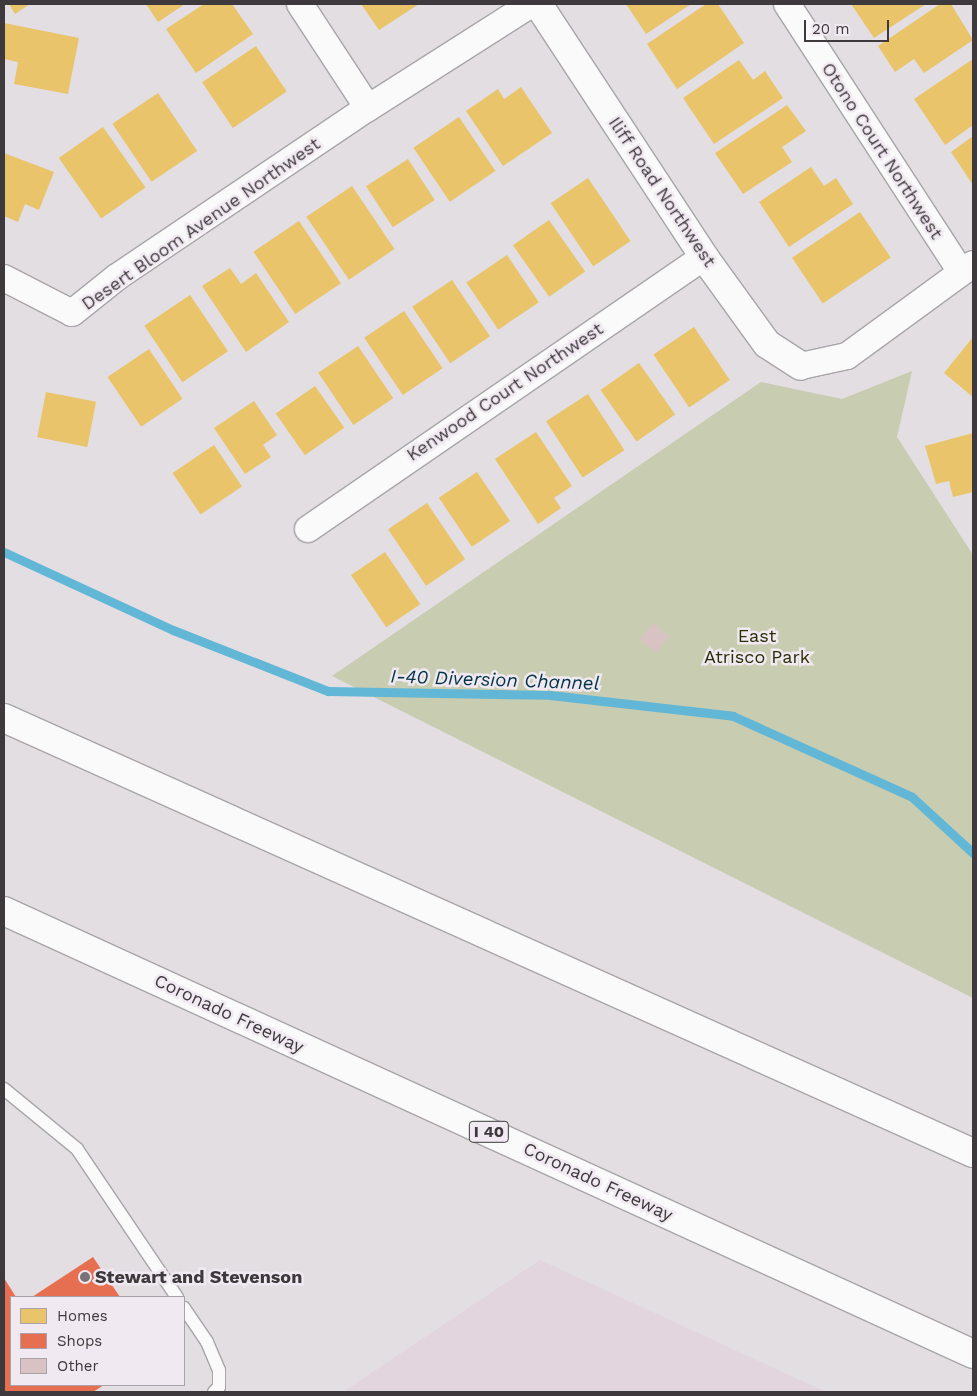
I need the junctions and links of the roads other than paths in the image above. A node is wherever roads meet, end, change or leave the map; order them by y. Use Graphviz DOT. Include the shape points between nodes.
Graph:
graph roads {
  1 [pos="300,4"];
  2 [pos="531,4"];
  3 [pos="538,4"];
  4 [pos="787,4"];
  5 [pos="368,108"];
  6 [pos="704,256"];
  7 [pos="967,268"];
  8 [pos="4,278"];
  9 [pos="801,366"];
  10 [pos="308,529"];
  11 [pos="4,718"];
  12 [pos="4,911"];
  13 [pos="4,1089"];
  14 [pos="973,1153"];
  15 [pos="176,1296"];
  16 [pos="185,1309"];
  17 [pos="973,1354"];
  18 [pos="214,1392"];
  1 -- 5 [label="street"];
  2 -- 5 [label="street"];
  3 -- 6 [label="main road, Iliff Road Northwest"];
  4 -- 7 [label="street, Otono Court Northwest"];
  5 -- 8 [label="street, Desert Bloom Avenue Northwest" via="117,277 72,313"];
  6 -- 9 [label="main road, Iliff Road Northwest" via="767,344"];
  6 -- 10 [label="street, Kenwood Court Northwest"];
  7 -- 9 [label="street" via="847,356"];
  11 -- 14 [label="main road"];
  12 -- 17 [label="main road, Coronado Freeway / I 40"];
  13 -- 15 [label="lane" via="77,1149"];
  16 -- 18 [label="lane" via="207,1342 219,1370 219,1387"];
}
